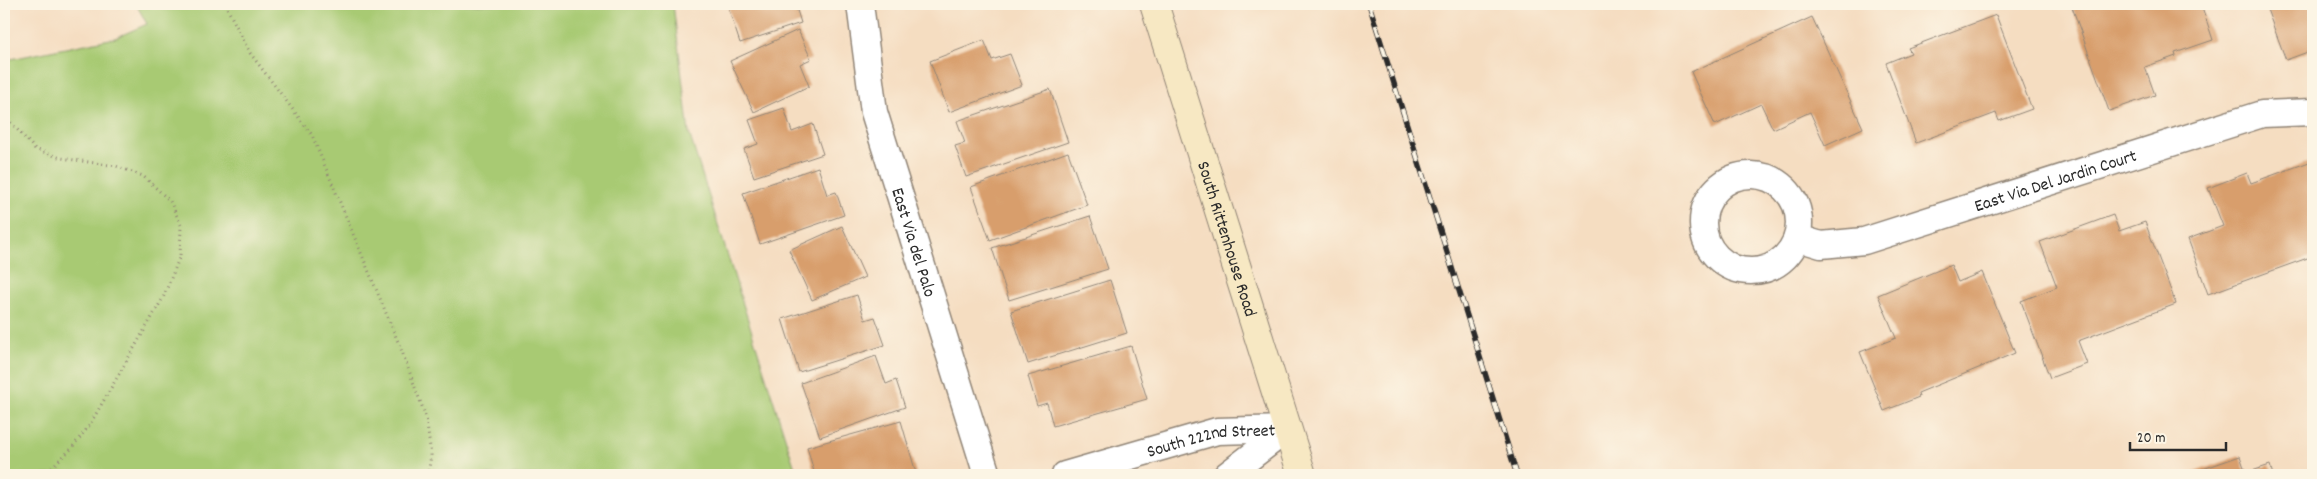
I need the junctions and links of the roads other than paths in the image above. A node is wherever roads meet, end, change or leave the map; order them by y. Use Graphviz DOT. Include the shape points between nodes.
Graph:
graph roads {
  1 [pos="860,4"];
  2 [pos="1154,4"];
  3 [pos="2313,112"];
  4 [pos="1798,238"];
  5 [pos="1287,429"];
  6 [pos="987,475"];
  7 [pos="1065,475"];
  8 [pos="1227,475"];
  9 [pos="1302,475"];
  1 -- 6 [label="street, East Via del Palo" via="874,112"];
  2 -- 5 [label="main road, South Rittenhouse Road"];
  3 -- 4 [label="street, East Via Del Jardin Court" via="2262,114 1864,241 1820,245"];
  5 -- 7 [label="street, South 222nd Street" via="1217,431"];
  5 -- 8 [label="street, South 222nd Street"];
  5 -- 9 [label="main road, South Rittenhouse Road"];
}
